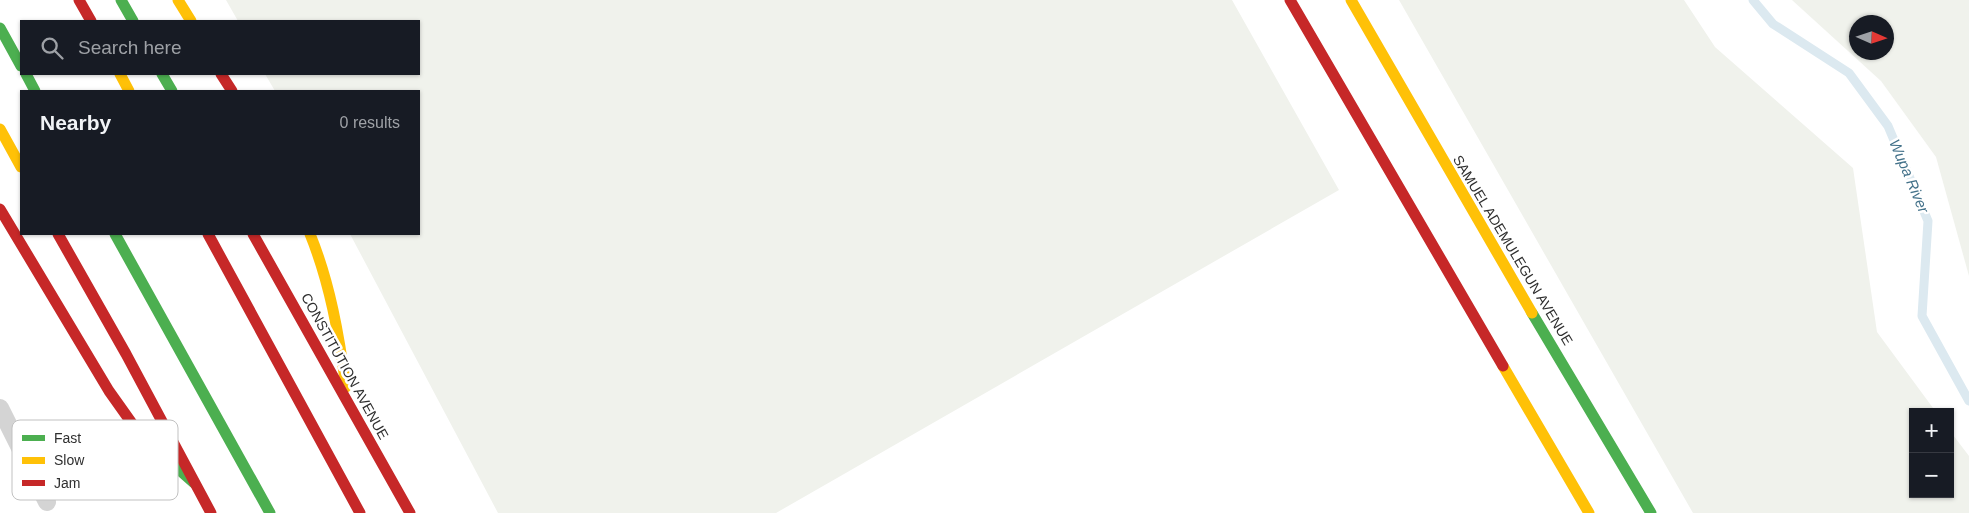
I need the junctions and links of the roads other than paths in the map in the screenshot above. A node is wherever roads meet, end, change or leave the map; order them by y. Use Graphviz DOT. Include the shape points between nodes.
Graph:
graph roads {
  1 [pos="79,0"];
  2 [pos="121,0"];
  3 [pos="178,0"];
  4 [pos="1290,0"];
  5 [pos="1351,0"];
  6 [pos="90,20"];
  7 [pos="132,20"];
  8 [pos="190,20"];
  9 [pos="0,28"];
  10 [pos="20,64"];
  11 [pos="27,75"];
  12 [pos="121,75"];
  13 [pos="163,75"];
  14 [pos="222,75"];
  15 [pos="35,90"];
  16 [pos="129,90"];
  17 [pos="171,90"];
  18 [pos="231,90"];
  19 [pos="0,129"];
  20 [pos="20,165"];
  21 [pos="0,209"];
  22 [pos="59,235"];
  23 [pos="116,235"];
  24 [pos="209,235"];
  25 [pos="254,235"];
  26 [pos="310,235"];
  27 [pos="348,402"];
  28 [pos="0,408"];
  29 [pos="130,420"];
  30 [pos="161,420"];
  31 [pos="12,432"];
  32 [pos="178,453"];
  33 [pos="178,469"];
  34 [pos="194,483"];
  35 [pos="210,513"];
  36 [pos="270,513"];
  37 [pos="360,513"];
  38 [pos="410,513"];
  39 [pos="1589,513"];
  40 [pos="1651,513"];
  1 -- 6 [label="main road"];
  2 -- 7 [label="main road"];
  3 -- 8 [label="main road"];
  4 -- 39 [label="main road"];
  5 -- 40 [label="main road, SAMUEL ADEMULEGUN AVENUE" via="1491,245"];
  9 -- 10 [label="main road"];
  11 -- 15 [label="main road"];
  12 -- 16 [label="main road"];
  13 -- 17 [label="main road"];
  14 -- 18 [label="main road"];
  19 -- 20 [label="main road"];
  21 -- 29 [label="main road" via="97,372"];
  22 -- 30 [label="main road"];
  23 -- 36 [label="main road"];
  24 -- 37 [label="main road"];
  25 -- 27 [label="main road, CONSTITUTION AVENUE"];
  26 -- 27 [label="main road" via="337,326"];
  27 -- 38 [label="main road, CONSTITUTION AVENUE"];
  28 -- 31 [label="lane"];
  32 -- 34 [label="main road"];
  33 -- 34 [label="main road"];
  34 -- 35 [label="main road"];
}
